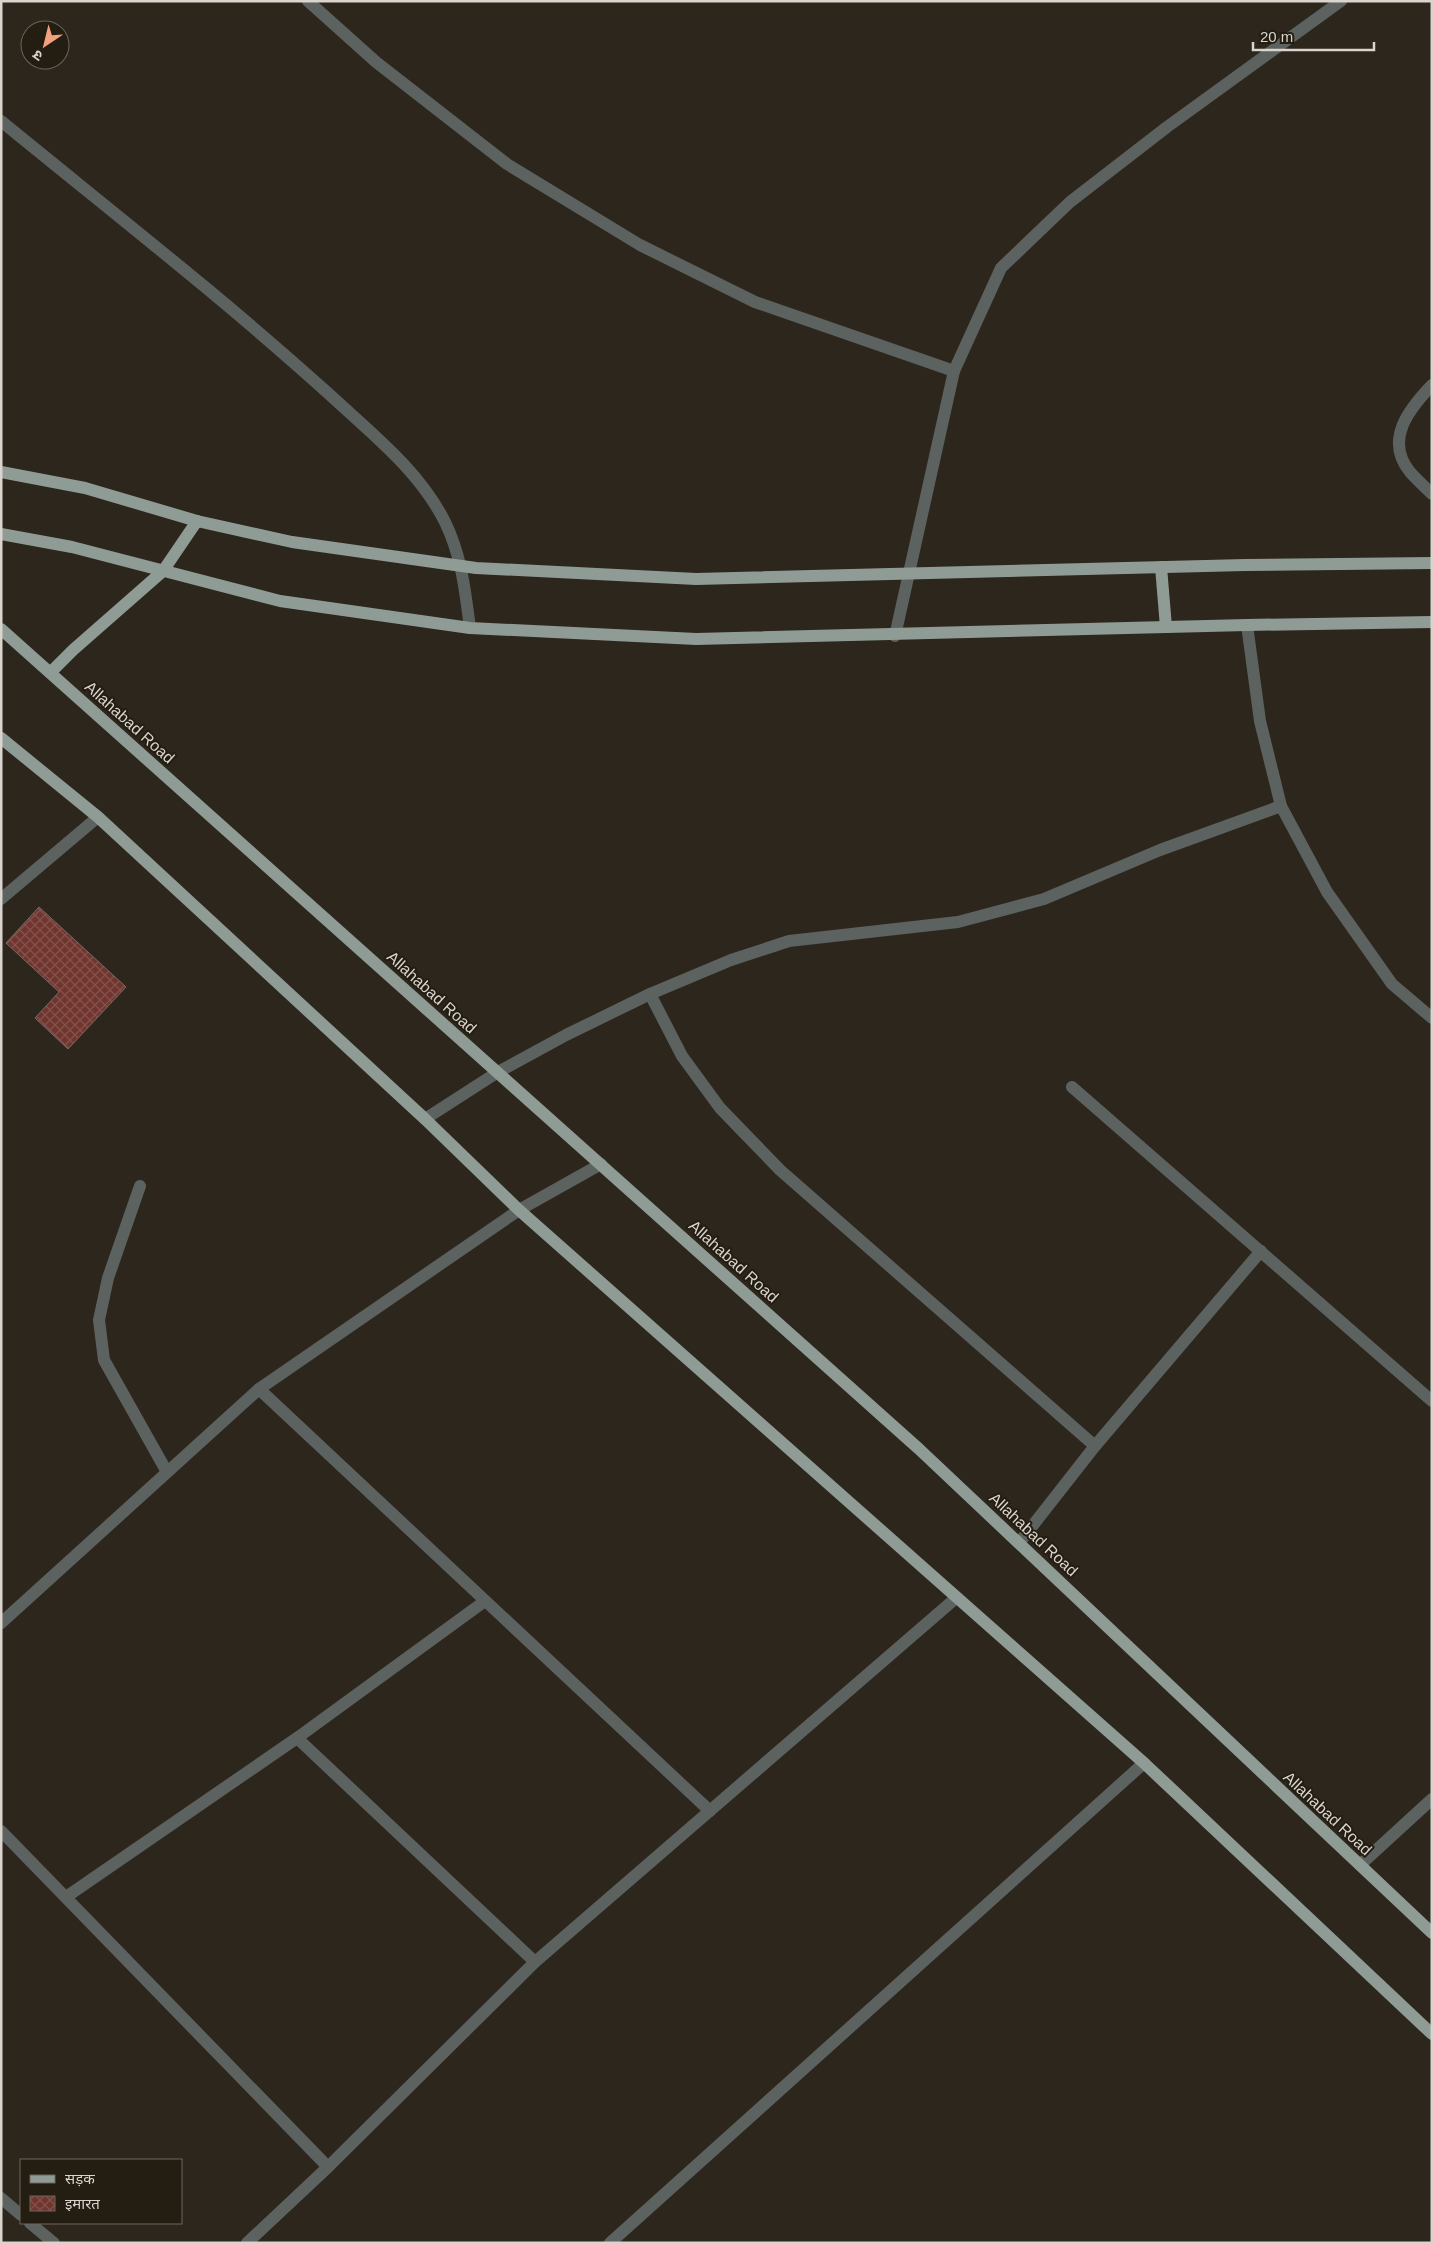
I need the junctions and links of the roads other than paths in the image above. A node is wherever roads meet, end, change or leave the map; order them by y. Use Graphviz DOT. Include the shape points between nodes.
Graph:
graph roads {
  1 [pos="308,1"];
  2 [pos="1341,1"];
  3 [pos="1,121"];
  4 [pos="954,371"];
  5 [pos="1432,385"];
  6 [pos="1,472"];
  7 [pos="1432,494"];
  8 [pos="197,521"];
  9 [pos="1,534"];
  10 [pos="1432,563"];
  11 [pos="462,566"];
  12 [pos="1161,567"];
  13 [pos="164,571"];
  14 [pos="909,575"];
  15 [pos="1432,622"];
  16 [pos="1247,624"];
  17 [pos="1166,627"];
  18 [pos="470,628"];
  19 [pos="1,629"];
  20 [pos="895,636"];
  21 [pos="50,672"];
  22 [pos="1,738"];
  23 [pos="1281,806"];
  24 [pos="98,817"];
  25 [pos="1,899"];
  26 [pos="650,994"];
  27 [pos="1432,1018"];
  28 [pos="498,1072"];
  29 [pos="1072,1087"];
  30 [pos="425,1119"];
  31 [pos="601,1164"];
  32 [pos="140,1186"];
  33 [pos="519,1210"];
  34 [pos="1261,1252"];
  35 [pos="259,1389"];
  36 [pos="1432,1401"];
  37 [pos="1095,1446"];
  38 [pos="168,1472"];
  39 [pos="1019,1543"];
  40 [pos="956,1598"];
  41 [pos="485,1601"];
  42 [pos="1,1623"];
  43 [pos="297,1738"];
  44 [pos="1144,1763"];
  45 [pos="1432,1799"];
  46 [pos="710,1812"];
  47 [pos="1,1831"];
  48 [pos="1360,1865"];
  49 [pos="66,1897"];
  50 [pos="1432,1933"];
  51 [pos="535,1962"];
  52 [pos="1432,2034"];
  53 [pos="328,2166"];
  54 [pos="1,2198"];
  55 [pos="20,2214"];
  56 [pos="31,2224"];
  57 [pos="54,2243"];
  58 [pos="248,2243"];
  59 [pos="610,2243"];
  1 -- 4 [label="street" via="376,62 507,164 640,245 755,302"];
  2 -- 4 [label="street" via="1070,202 1001,268"];
  3 -- 11 [label="street" via="293,362 390,450 428,494 445,522"];
  4 -- 14 [label="street"];
  5 -- 7 [label="street" via="1413,404 1398,434 1401,454 1409,471"];
  6 -- 8 [label="main road" via="85,488"];
  8 -- 11 [label="main road" via="292,542"];
  8 -- 13 [label="main road"];
  9 -- 13 [label="main road" via="72,547"];
  10 -- 12 [label="main road"];
  11 -- 14 [label="main road" via="696,579"];
  11 -- 18 [label="street"];
  12 -- 14 [label="main road"];
  12 -- 17 [label="main road"];
  13 -- 18 [label="main road" via="280,601"];
  13 -- 21 [label="main road"];
  14 -- 20 [label="street"];
  15 -- 16 [label="main road"];
  16 -- 17 [label="main road"];
  16 -- 23 [label="street" via="1260,720"];
  17 -- 20 [label="main road"];
  18 -- 20 [label="main road" via="696,640"];
  19 -- 21 [label="main road, Allahabad Road"];
  21 -- 28 [label="main road, Allahabad Road"];
  22 -- 24 [label="main road"];
  23 -- 26 [label="street" via="1160,850 1044,899 958,922 789,941 731,960"];
  23 -- 27 [label="street" via="1327,892 1392,984"];
  24 -- 25 [label="street"];
  24 -- 30 [label="main road"];
  26 -- 28 [label="street"];
  26 -- 37 [label="street" via="682,1056 720,1108 780,1170"];
  28 -- 30 [label="street"];
  28 -- 31 [label="main road, Allahabad Road"];
  29 -- 34 [label="street"];
  30 -- 33 [label="main road"];
  31 -- 33 [label="street"];
  31 -- 39 [label="main road, Allahabad Road"];
  32 -- 38 [label="street" via="108,1278 99,1320 104,1360"];
  33 -- 35 [label="street"];
  33 -- 40 [label="main road"];
  34 -- 36 [label="street"];
  34 -- 37 [label="street"];
  35 -- 38 [label="street"];
  35 -- 41 [label="street"];
  37 -- 39 [label="street"];
  38 -- 42 [label="street"];
  39 -- 48 [label="main road, Allahabad Road"];
  40 -- 44 [label="main road"];
  40 -- 46 [label="street"];
  41 -- 43 [label="street"];
  41 -- 46 [label="street"];
  43 -- 49 [label="street"];
  43 -- 51 [label="street"];
  44 -- 52 [label="main road"];
  44 -- 59 [label="street"];
  45 -- 48 [label="street"];
  46 -- 51 [label="street"];
  47 -- 49 [label="street"];
  48 -- 50 [label="main road, Allahabad Road"];
  49 -- 53 [label="street"];
  51 -- 53 [label="street"];
  53 -- 58 [label="street"];
  54 -- 55 [label="street"];
  56 -- 57 [label="street"];
}
